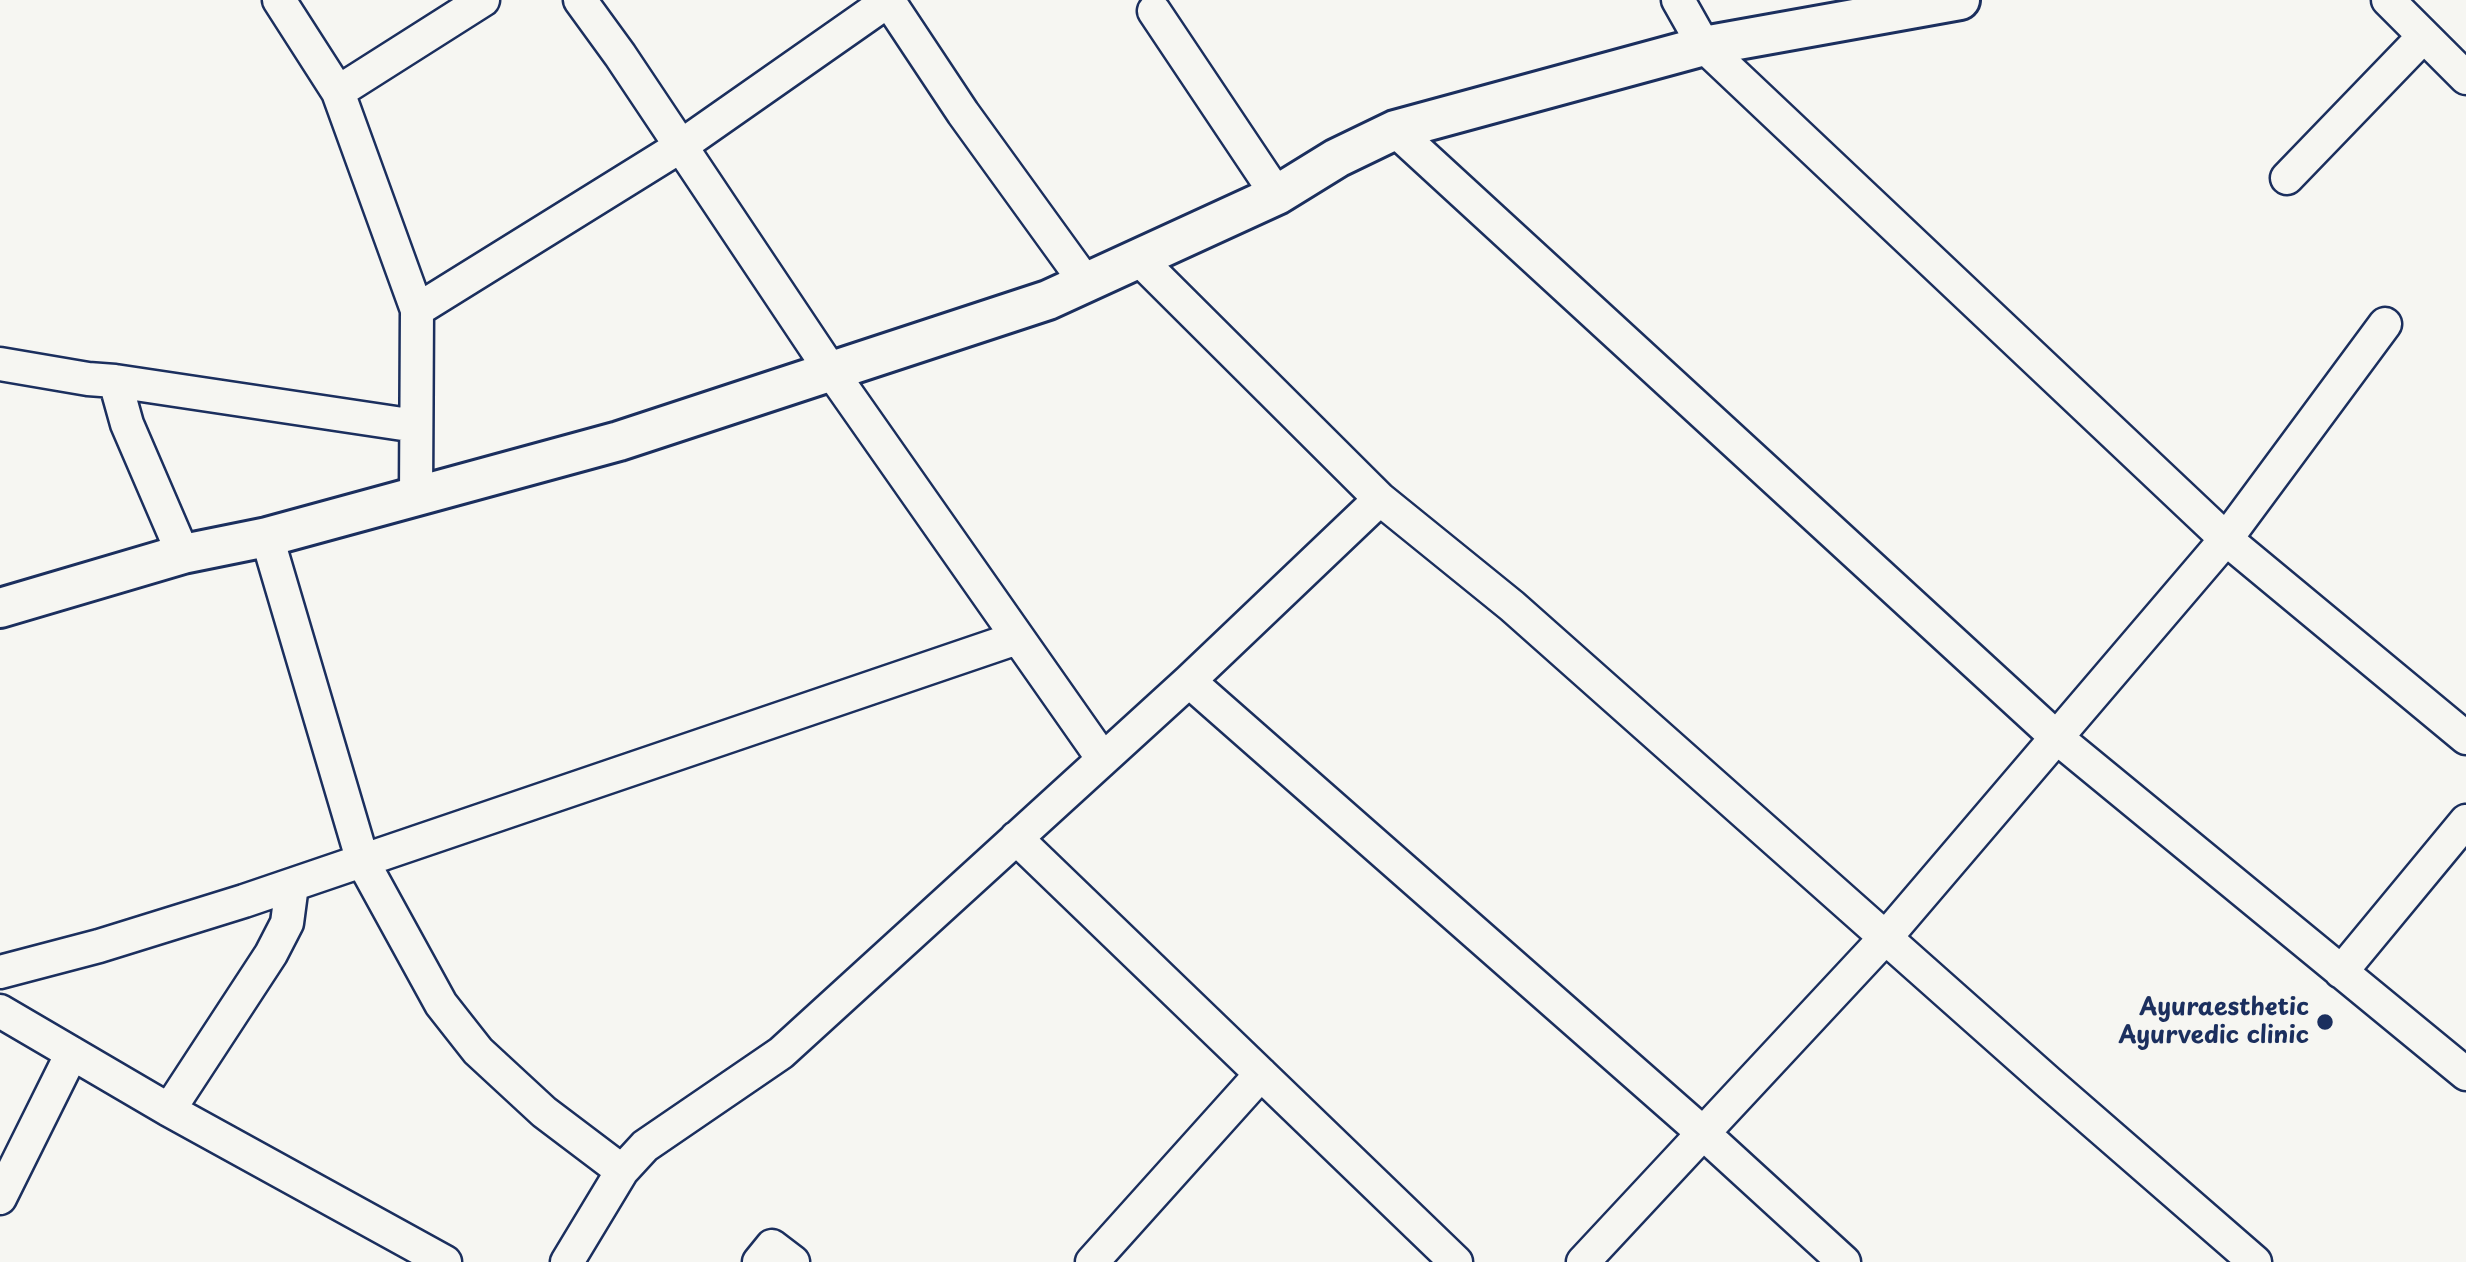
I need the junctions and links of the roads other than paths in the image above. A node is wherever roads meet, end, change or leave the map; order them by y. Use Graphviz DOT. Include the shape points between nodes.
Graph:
graph roads {
  1 [pos="279,0"];
  2 [pos="483,0"];
  3 [pos="580,0"];
  4 [pos="888,0"];
  5 [pos="1678,0"];
  6 [pos="1960,0"];
  7 [pos="2388,0"];
  8 [pos="1154,11"];
  9 [pos="2424,36"];
  10 [pos="1704,46"];
  11 [pos="2466,78"];
  12 [pos="338,92"];
  13 [pos="1395,130"];
  14 [pos="681,146"];
  15 [pos="2287,178"];
  16 [pos="1277,195"];
  17 [pos="1139,258"];
  18 [pos="1086,283"];
  19 [pos="416,310"];
  20 [pos="2385,324"];
  21 [pos="0,364"];
  22 [pos="831,371"];
  23 [pos="115,382"];
  24 [pos="416,426"];
  25 [pos="416,495"];
  26 [pos="1380,499"];
  27 [pos="267,537"];
  28 [pos="2226,539"];
  29 [pos="183,554"];
  30 [pos="0,608"];
  31 [pos="1017,638"];
  32 [pos="1189,681"];
  33 [pos="2056,737"];
  34 [pos="2466,738"];
  35 [pos="1102,760"];
  36 [pos="2466,821"];
  37 [pos="1016,838"];
  38 [pos="363,862"];
  39 [pos="292,885"];
  40 [pos="1885,937"];
  41 [pos="0,972"];
  42 [pos="2341,972"];
  43 [pos="0,1011"];
  44 [pos="72,1053"];
  45 [pos="1261,1074"];
  46 [pos="2466,1074"];
  47 [pos="169,1110"];
  48 [pos="1703,1133"];
  49 [pos="622,1171"];
  50 [pos="0,1198"];
  51 [pos="446,1262"];
  52 [pos="567,1262"];
  53 [pos="759,1262"];
  54 [pos="793,1262"];
  55 [pos="1092,1262"];
  56 [pos="1456,1262"];
  57 [pos="1583,1262"];
  58 [pos="1844,1262"];
  59 [pos="2255,1262"];
  1 -- 12 [label="street"];
  2 -- 12 [label="street"];
  3 -- 14 [label="street"];
  4 -- 14 [label="street"];
  4 -- 18 [label="street"];
  5 -- 10 [label="street"];
  6 -- 10 [label="street"];
  7 -- 9 [label="street"];
  8 -- 16 [label="street"];
  9 -- 11 [label="street"];
  9 -- 15 [label="street"];
  10 -- 13 [label="street"];
  10 -- 28 [label="street"];
  12 -- 19 [label="street"];
  13 -- 16 [label="street"];
  13 -- 33 [label="street"];
  14 -- 19 [label="street"];
  14 -- 22 [label="street"];
  16 -- 17 [label="street"];
  17 -- 18 [label="street"];
  17 -- 26 [label="street"];
  18 -- 22 [label="street" via="1048,300"];
  19 -- 24 [label="street"];
  20 -- 28 [label="street"];
  21 -- 23 [label="street"];
  22 -- 25 [label="street" via="619,441"];
  22 -- 31 [label="street"];
  23 -- 24 [label="street"];
  23 -- 29 [label="street" via="127,424"];
  24 -- 25 [label="street"];
  25 -- 27 [label="street"];
  26 -- 32 [label="street"];
  26 -- 40 [label="street" via="1512,606"];
  27 -- 29 [label="street"];
  27 -- 38 [label="street"];
  28 -- 33 [label="street"];
  28 -- 34 [label="street"];
  29 -- 30 [label="street"];
  31 -- 35 [label="street"];
  31 -- 38 [label="street"];
  32 -- 35 [label="street"];
  32 -- 48 [label="street"];
  33 -- 40 [label="street"];
  33 -- 42 [label="street"];
  35 -- 37 [label="street"];
  36 -- 42 [label="street"];
  37 -- 45 [label="street"];
  37 -- 49 [label="street" via="781,1053 645,1146"];
  38 -- 39 [label="street"];
  38 -- 49 [label="street" via="441,1004 478,1051 544,1112"];
  39 -- 41 [label="street"];
  39 -- 47 [label="street" via="287,923 271,954"];
  40 -- 48 [label="street"];
  40 -- 59 [label="street"];
  42 -- 46 [label="street"];
  43 -- 44 [label="street"];
  44 -- 47 [label="street"];
  44 -- 50 [label="street"];
  45 -- 55 [label="street"];
  45 -- 56 [label="street"];
  47 -- 51 [label="street"];
  48 -- 57 [label="street"];
  48 -- 58 [label="street"];
  49 -- 52 [label="street"];
  53 -- 54 [label="street" via="772,1246"];
}
